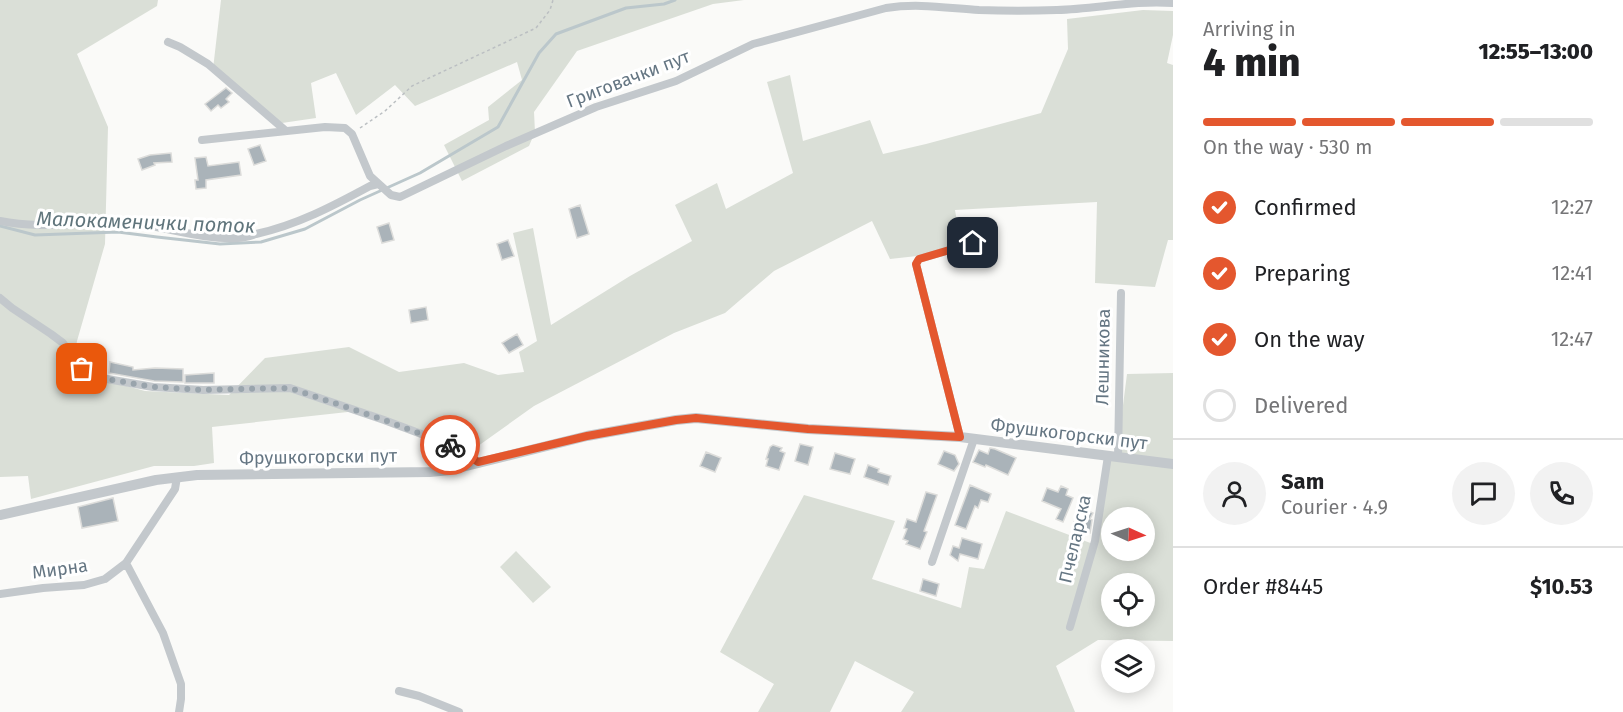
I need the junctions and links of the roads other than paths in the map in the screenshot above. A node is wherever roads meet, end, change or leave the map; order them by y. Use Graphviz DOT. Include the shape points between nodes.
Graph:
graph roads {
  1 [pos="1173,3"];
  2 [pos="168,42"];
  3 [pos="286,130"];
  4 [pos="202,140"];
  5 [pos="378,184"];
  6 [pos="0,221"];
  7 [pos="973,243"];
  8 [pos="1121,293"];
  9 [pos="0,298"];
  10 [pos="960,437"];
  11 [pos="974,439"];
  12 [pos="1113,457"];
  13 [pos="478,462"];
  14 [pos="1173,464"];
  15 [pos="177,477"];
  16 [pos="0,515"];
  17 [pos="932,562"];
  18 [pos="126,563"];
  19 [pos="0,594"];
  20 [pos="1070,627"];
  21 [pos="399,691"];
  22 [pos="179,712"];
  23 [pos="459,712"];
  1 -- 5 [label="street, Григовачки пут" via="1058,10 926,5 886,8 753,44 676,81 596,107 506,146 403,196 395,197"];
  2 -- 3 [label="street" via="208,64"];
  3 -- 4 [label="street"];
  3 -- 5 [label="street, Григовачки пут" via="345,128"];
  5 -- 6 [label="street" via="303,220 238,238 129,223 34,225"];
  7 -- 10 [label="street" via="919,259 916,264"];
  8 -- 12 [label="street, Лешникова"];
  9 -- 13 [label="street" via="63,343 82,369 107,379 203,390 290,388 456,447"];
  10 -- 11 [label="street, Фрушкогорски пут"];
  10 -- 13 [label="street, Фрушкогорски пут" via="818,430 696,418 587,436"];
  11 -- 12 [label="street, Фрушкогорски пут"];
  11 -- 17 [label="street"];
  12 -- 14 [label="street, Фрушкогорски пут"];
  12 -- 20 [label="street, Пчеларска" via="1095,541"];
  13 -- 15 [label="street, Фрушкогорски пут" via="430,472"];
  15 -- 16 [label="street, Фрушкогорски пут"];
  15 -- 18 [label="street, Мирна" via="175,489"];
  18 -- 19 [label="street, Мирна" via="105,579 84,585"];
  18 -- 22 [label="street" via="162,633 181,684"];
  21 -- 23 [label="street"];
}
